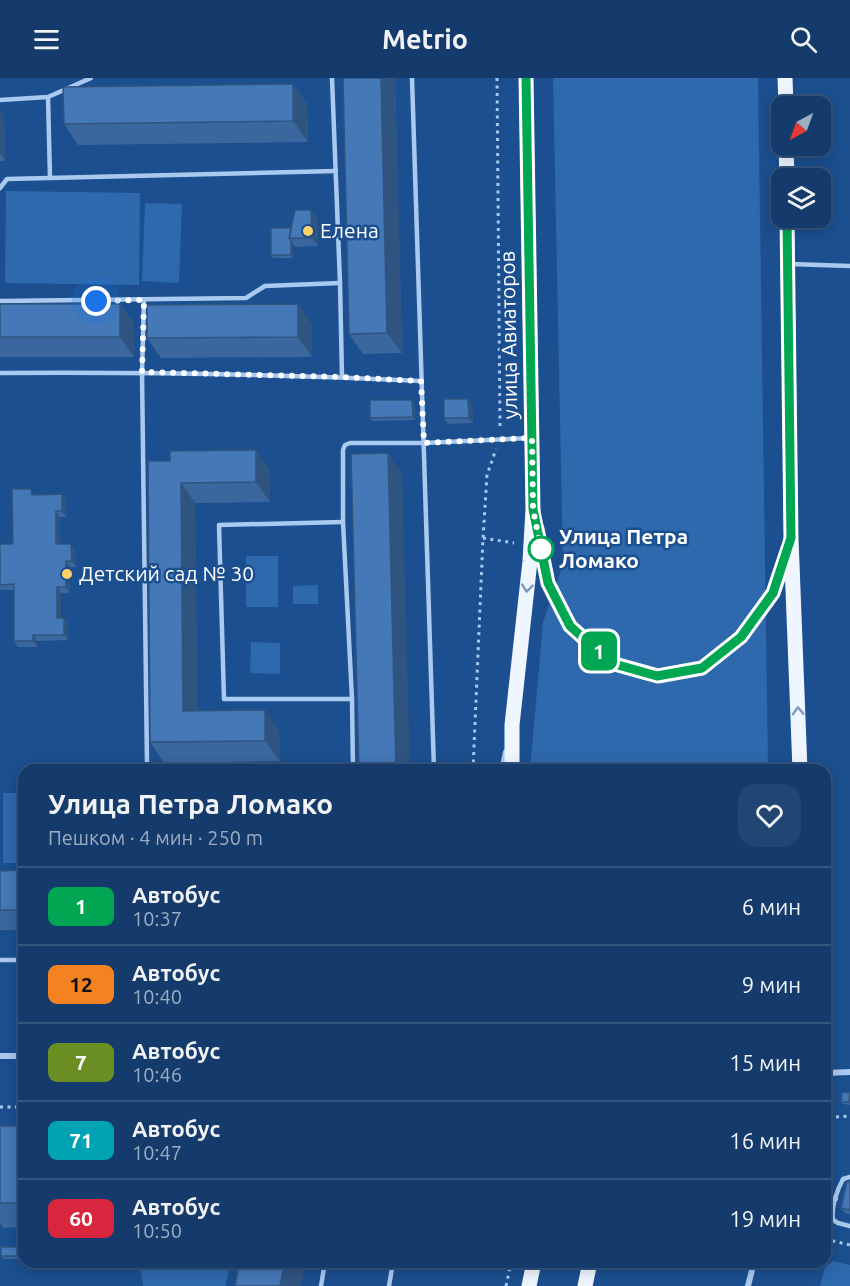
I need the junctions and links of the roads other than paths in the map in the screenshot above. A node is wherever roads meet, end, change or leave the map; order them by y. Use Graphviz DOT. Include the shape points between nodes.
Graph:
graph roads {
  1 [pos="90,78"];
  2 [pos="332,78"];
  3 [pos="412,78"];
  4 [pos="526,78"];
  5 [pos="785,78"];
  6 [pos="786,96"];
  7 [pos="48,97"];
  8 [pos="0,100"];
  9 [pos="336,171"];
  10 [pos="50,178"];
  11 [pos="0,188"];
  12 [pos="787,228"];
  13 [pos="788,264"];
  14 [pos="850,266"];
  15 [pos="340,283"];
  16 [pos="144,300"];
  17 [pos="0,301"];
  18 [pos="142,372"];
  19 [pos="0,373"];
  20 [pos="342,377"];
  21 [pos="421,381"];
  22 [pos="532,438"];
  23 [pos="424,443"];
  24 [pos="533,509"];
  25 [pos="343,522"];
  26 [pos="791,538"];
  27 [pos="352,699"];
  28 [pos="512,725"];
  29 [pos="148,764"];
  30 [pos="353,764"];
  31 [pos="434,764"];
  32 [pos="503,764"];
  33 [pos="512,764"];
  34 [pos="800,764"];
  35 [pos="0,960"];
  36 [pos="18,960"];
  37 [pos="0,1056"];
  38 [pos="18,1056"];
  39 [pos="850,1072"];
  40 [pos="831,1074"];
  41 [pos="850,1177"];
  42 [pos="831,1199"];
  43 [pos="836,1199"];
  44 [pos="850,1226"];
  45 [pos="323,1268"];
  46 [pos="392,1268"];
  47 [pos="533,1268"];
  48 [pos="589,1268"];
  49 [pos="752,1268"];
  50 [pos="321,1286"];
  51 [pos="389,1286"];
  52 [pos="529,1286"];
  53 [pos="585,1286"];
  54 [pos="748,1286"];
  1 -- 7 [label="lane"];
  2 -- 9 [label="lane"];
  3 -- 21 [label="lane"];
  4 -- 22 [label="main road, улица Авиаторов"];
  5 -- 6 [label="main road"];
  7 -- 8 [label="lane"];
  7 -- 10 [label="lane"];
  9 -- 10 [label="lane"];
  9 -- 15 [label="lane"];
  10 -- 11 [label="lane" via="7,179"];
  12 -- 13 [label="main road"];
  13 -- 14 [label="lane"];
  13 -- 26 [label="main road"];
  15 -- 16 [label="lane" via="265,286 246,298"];
  15 -- 20 [label="lane"];
  16 -- 17 [label="lane"];
  16 -- 18 [label="lane"];
  18 -- 19 [label="lane"];
  18 -- 20 [label="lane"];
  18 -- 29 [label="lane"];
  20 -- 21 [label="lane"];
  21 -- 23 [label="lane"];
  22 -- 23 [label="lane"];
  22 -- 24 [label="main road, улица Авиаторов"];
  23 -- 25 [label="lane" via="345,445"];
  23 -- 31 [label="lane"];
  24 -- 26 [label="main road" via="548,583 570,626 611,663 657,676 702,668 741,637 773,593"];
  24 -- 28 [label="main road, улица Авиаторов, one-way"];
  25 -- 27 [label="lane"];
  25 -- 27 [label="lane" via="219,525 224,699"];
  34 -- 26 [label="main road, one-way"];
  27 -- 30 [label="lane"];
  28 -- 32 [label="street"];
  28 -- 33 [label="main road, улица Авиаторов"];
  35 -- 36 [label="lane"];
  37 -- 38 [label="street"];
  39 -- 40 [label="street"];
  41 -- 43 [label="lane" via="843,1179"];
  42 -- 43 [label="lane"];
  43 -- 44 [label="lane" via="834,1220"];
  45 -- 50 [label="lane"];
  46 -- 51 [label="lane"];
  47 -- 52 [label="main road"];
  48 -- 53 [label="main road"];
  49 -- 54 [label="street"];
}
